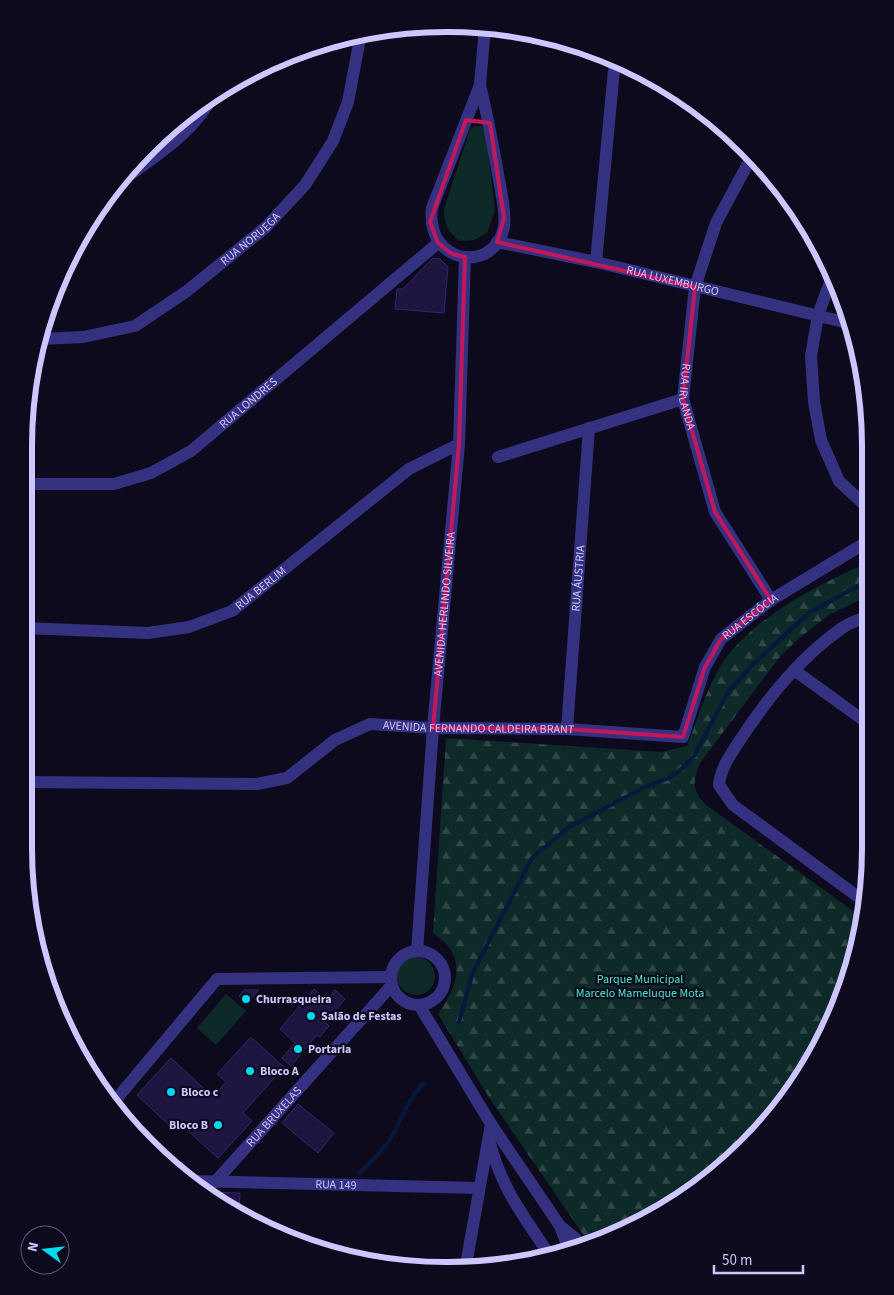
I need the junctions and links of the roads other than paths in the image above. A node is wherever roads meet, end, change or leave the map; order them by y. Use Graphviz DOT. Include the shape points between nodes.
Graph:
graph roads {
  1 [pos="484,34"];
  2 [pos="358,42"];
  3 [pos="614,68"];
  4 [pos="480,85"];
  5 [pos="200,115"];
  6 [pos="466,120"];
  7 [pos="490,123"];
  8 [pos="748,163"];
  9 [pos="144,165"];
  10 [pos="498,242"];
  11 [pos="438,243"];
  12 [pos="465,257"];
  13 [pos="596,262"];
  14 [pos="829,286"];
  15 [pos="695,287"];
  16 [pos="818,315"];
  17 [pos="842,321"];
  18 [pos="47,339"];
  19 [pos="683,399"];
  20 [pos="589,428"];
  21 [pos="459,444"];
  22 [pos="498,456"];
  23 [pos="32,484"];
  24 [pos="862,503"];
  25 [pos="862,545"];
  26 [pos="771,600"];
  27 [pos="862,619"];
  28 [pos="32,628"];
  29 [pos="794,670"];
  30 [pos="862,719"];
  31 [pos="433,728"];
  32 [pos="567,729"];
  33 [pos="683,737"];
  34 [pos="32,782"];
  35 [pos="859,897"];
  36 [pos="417,950"];
  37 [pos="391,981"];
  38 [pos="419,1005"];
  39 [pos="117,1098"];
  40 [pos="491,1124"];
  41 [pos="488,1138"];
  42 [pos="201,1181"];
  43 [pos="215,1182"];
  44 [pos="478,1188"];
  45 [pos="560,1226"];
  46 [pos="577,1242"];
  47 [pos="566,1245"];
  48 [pos="546,1250"];
  49 [pos="466,1262"];
  1 -- 4 [label="street"];
  2 -- 18 [label="street, RUA NORUEGA" via="348,102 333,141 305,185 266,226 187,291 135,326 83,337"];
  3 -- 13 [label="street"];
  4 -- 6 [label="street"];
  4 -- 7 [label="street"];
  5 -- 9 [label="street" via="179,139"];
  6 -- 7 [label="street" via="479,118"];
  6 -- 11 [label="street" via="432,208 430,222"];
  7 -- 10 [label="street" via="504,218"];
  8 -- 15 [label="street, RUA IRLANDA" via="716,223"];
  10 -- 12 [label="street" via="480,256"];
  10 -- 13 [label="street, RUA LUXEMBURGO"];
  11 -- 12 [label="street" via="452,254"];
  11 -- 23 [label="street, RUA LONDRES" via="191,451 151,473 114,484"];
  12 -- 21 [label="street, AVENIDA HERLINDO SILVEIRA"];
  13 -- 15 [label="street, RUA LUXEMBURGO"];
  14 -- 16 [label="street"];
  15 -- 16 [label="street, RUA LUXEMBURGO"];
  15 -- 19 [label="street, RUA IRLANDA"];
  16 -- 17 [label="street, RUA LUXEMBURGO"];
  16 -- 24 [label="street" via="811,356 821,440 839,481"];
  19 -- 20 [label="street"];
  19 -- 26 [label="street, RUA IRLANDA" via="715,512"];
  20 -- 22 [label="street"];
  20 -- 32 [label="street, RUA ÁUSTRIA"];
  21 -- 28 [label="street, RUA BERLIM" via="409,469 232,611 189,627 148,632"];
  21 -- 31 [label="street, AVENIDA HERLINDO SILVEIRA"];
  25 -- 26 [label="street, RUA ESCÓCIA"];
  26 -- 33 [label="street, RUA ESCÓCIA" via="721,639 705,667"];
  27 -- 29 [label="street" via="844,626"];
  29 -- 30 [label="street"];
  29 -- 35 [label="street" via="763,705 720,772 719,784 733,806"];
  31 -- 32 [label="street, AVENIDA FERNANDO CALDEIRA BRANT"];
  31 -- 34 [label="street, AVENIDA FERNANDO CALDEIRA BRANT" via="370,724 336,740 286,778 257,784"];
  31 -- 36 [label="street, AVENIDA HERLINDO SILVEIRA"];
  32 -- 33 [label="street, AVENIDA FERNANDO CALDEIRA BRANT"];
  36 -- 37 [label="street" via="396,962"];
  36 -- 38 [label="street" via="433,955 445,977 440,993"];
  37 -- 38 [label="street" via="402,1000"];
  37 -- 39 [label="street" via="217,980"];
  37 -- 43 [label="street, RUA BRUXELAS"];
  38 -- 40 [label="street"];
  40 -- 41 [label="street"];
  40 -- 45 [label="street"];
  41 -- 44 [label="street"];
  41 -- 48 [label="street" via="506,1189"];
  42 -- 43 [label="street, RUA 149"];
  43 -- 44 [label="street, RUA 149"];
  44 -- 49 [label="street"];
  45 -- 46 [label="street"];
  45 -- 47 [label="street"];
}
